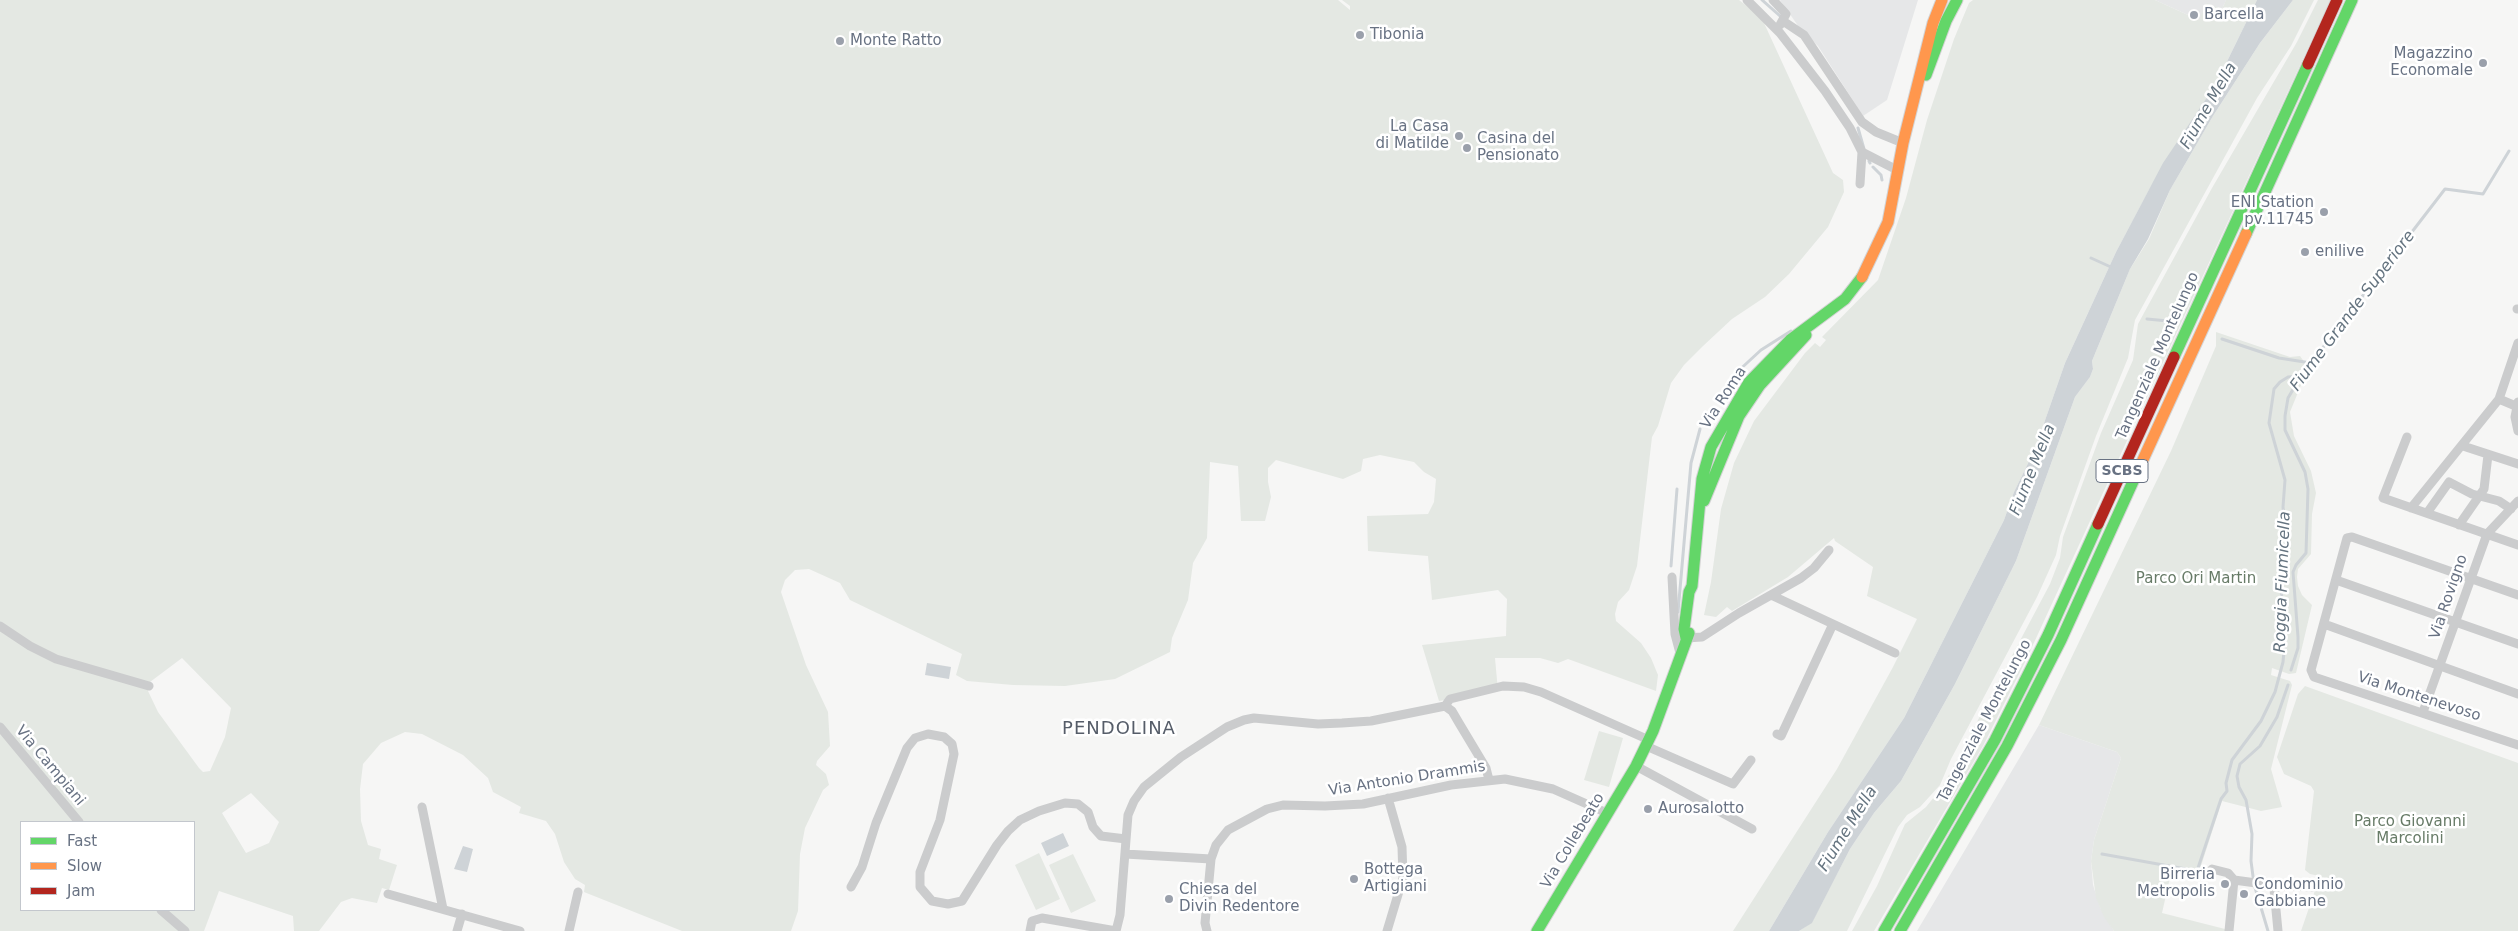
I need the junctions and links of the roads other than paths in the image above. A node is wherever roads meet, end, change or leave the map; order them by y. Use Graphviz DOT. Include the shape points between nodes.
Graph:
graph roads {
  1 [pos="1747,0"];
  2 [pos="1774,0"];
  3 [pos="1942,0"];
  4 [pos="1957,0"];
  5 [pos="2337,0"];
  6 [pos="2352,0"];
  7 [pos="1784,21"];
  8 [pos="1777,29"];
  9 [pos="1907,126"];
  10 [pos="1903,143"];
  11 [pos="1862,152"];
  12 [pos="1897,170"];
  13 [pos="1860,184"];
  14 [pos="2518,343"];
  15 [pos="2498,399"];
  16 [pos="2517,405"];
  17 [pos="2518,431"];
  18 [pos="2407,437"];
  19 [pos="2463,446"];
  20 [pos="2488,455"];
  21 [pos="2518,464"];
  22 [pos="2481,496"];
  23 [pos="2518,501"];
  24 [pos="2411,508"];
  25 [pos="2511,509"];
  26 [pos="2427,513"];
  27 [pos="2460,525"];
  28 [pos="2487,534"];
  29 [pos="2518,545"];
  30 [pos="1828,550"];
  31 [pos="1672,577"];
  32 [pos="2470,578"];
  33 [pos="2336,580"];
  34 [pos="1771,595"];
  35 [pos="2518,595"];
  36 [pos="2456,622"];
  37 [pos="1833,624"];
  38 [pos="2324,624"];
  39 [pos="0,626"];
  40 [pos="1686,638"];
  41 [pos="2518,644"];
  42 [pos="1680,653"];
  43 [pos="1895,654"];
  44 [pos="2440,666"];
  45 [pos="149,686"];
  46 [pos="2518,694"];
  47 [pos="1445,706"];
  48 [pos="2423,712"];
  49 [pos="0,727"];
  50 [pos="1777,734"];
  51 [pos="2517,742"];
  52 [pos="1647,743"];
  53 [pos="1751,760"];
  54 [pos="1636,766"];
  55 [pos="1489,780"];
  56 [pos="1388,798"];
  57 [pos="422,808"];
  58 [pos="1607,813"];
  59 [pos="78,821"];
  60 [pos="1752,830"];
  61 [pos="1126,839"];
  62 [pos="1125,854"];
  63 [pos="1211,859"];
  64 [pos="2212,869"];
  65 [pos="2234,880"];
  66 [pos="852,886"];
  67 [pos="2318,887"];
  68 [pos="2274,889"];
  69 [pos="578,892"];
  70 [pos="388,894"];
  71 [pos="443,909"];
  72 [pos="162,911"];
  73 [pos="462,914"];
  74 [pos="185,931"];
  75 [pos="457,931"];
  76 [pos="520,931"];
  77 [pos="568,931"];
  78 [pos="1030,931"];
  79 [pos="1116,931"];
  80 [pos="1207,931"];
  81 [pos="1387,931"];
  82 [pos="1537,931"];
  83 [pos="1884,931"];
  84 [pos="1900,931"];
  85 [pos="2229,931"];
  86 [pos="2278,931"];
  1 -- 8 [label="street"];
  2 -- 7 [label="street" via="1786,14"];
  3 -- 9 [label="main road, Via Roma" via="1933,23"];
  4 -- 9 [label="main road, Via Roma"];
  5 -- 83 [label="main road, Tangenziale Montelungo / SCBS" via="2048,635 1994,740"];
  6 -- 84 [label="main road, Tangenziale Montelungo / SCBS" via="2062,640 2007,746"];
  7 -- 8 [label="street"];
  7 -- 10 [label="street" via="1807,40 1862,122 1876,132"];
  8 -- 11 [label="street" via="1825,91"];
  9 -- 10 [label="main road, Via Roma"];
  10 -- 12 [label="main road, Via Roma"];
  11 -- 12 [label="street"];
  11 -- 13 [label="street"];
  12 -- 40 [label="main road, Via Roma" via="1888,222 1860,283 1760,384 1739,416 1697,521 1692,586 1684,630"];
  14 -- 15 [label="street"];
  15 -- 16 [label="street"];
  15 -- 19 [label="street"];
  16 -- 17 [label="street"];
  18 -- 24 [label="street" via="2383,498"];
  19 -- 20 [label="street"];
  19 -- 24 [label="street"];
  20 -- 21 [label="street"];
  20 -- 22 [label="street" via="2486,483"];
  22 -- 25 [label="street"];
  22 -- 26 [label="street" via="2449,482"];
  22 -- 27 [label="street"];
  23 -- 25 [label="street, Via Rovigno"];
  24 -- 26 [label="street"];
  25 -- 28 [label="street, Via Rovigno"];
  26 -- 27 [label="street"];
  27 -- 28 [label="street"];
  28 -- 29 [label="street"];
  28 -- 32 [label="street, Via Rovigno"];
  30 -- 34 [label="street" via="1814,568"];
  31 -- 42 [label="street" via="1675,634"];
  32 -- 33 [label="street" via="2352,537 2347,538"];
  32 -- 35 [label="street"];
  32 -- 36 [label="street, Via Rovigno"];
  33 -- 36 [label="street"];
  33 -- 38 [label="street"];
  34 -- 37 [label="street"];
  34 -- 40 [label="street" via="1702,638"];
  36 -- 41 [label="street"];
  36 -- 44 [label="street, Via Rovigno"];
  37 -- 43 [label="street"];
  37 -- 50 [label="street" via="1781,736"];
  38 -- 44 [label="street"];
  38 -- 48 [label="street, Via Montenevoso" via="2312,675"];
  39 -- 45 [label="street" via="56,659"];
  40 -- 42 [label="main road, Via Collebeato"];
  42 -- 52 [label="main road, Via Collebeato"];
  44 -- 46 [label="street"];
  44 -- 48 [label="street, Via Rovigno"];
  47 -- 52 [label="street" via="1450,699 1503,686 1524,687"];
  47 -- 55 [label="street" via="1452,711 1486,768"];
  47 -- 61 [label="street" via="1371,721 1318,724 1254,718 1227,727 1144,787 1128,815"];
  48 -- 51 [label="street, Via Montenevoso"];
  49 -- 59 [label="street, Via Campiani"];
  52 -- 53 [label="street" via="1733,784"];
  52 -- 54 [label="main road, Via Collebeato"];
  54 -- 58 [label="main road, Via Collebeato"];
  54 -- 60 [label="street"];
  55 -- 56 [label="street, Via Antonio Drammis"];
  55 -- 58 [label="street, Via Antonio Drammis" via="1505,779 1553,789"];
  56 -- 63 [label="street, Via Antonio Drammis" via="1363,804 1283,805 1266,809 1228,830 1216,845"];
  56 -- 81 [label="street" via="1402,847 1403,878"];
  57 -- 71 [label="street"];
  58 -- 82 [label="main road, Via Collebeato"];
  61 -- 62 [label="street"];
  61 -- 66 [label="street" via="1101,836 1093,827 1088,812 1078,804 1065,803 1038,811 1020,820 996,845 962,900 948,904 932,901 920,887 920,872 945,803 954,754 952,744 944,737 928,734 915,738 907,748"];
  62 -- 63 [label="street"];
  62 -- 79 [label="street"];
  63 -- 80 [label="street, Via Antonio Drammis"];
  64 -- 65 [label="street" via="2228,874"];
  65 -- 68 [label="street" via="2271,885"];
  65 -- 85 [label="street"];
  67 -- 68 [label="street" via="2280,886"];
  68 -- 86 [label="street"];
  69 -- 77 [label="street"];
  70 -- 71 [label="street"];
  71 -- 73 [label="street"];
  72 -- 74 [label="street"];
  73 -- 75 [label="street"];
  73 -- 76 [label="street"];
  78 -- 79 [label="street" via="1032,921 1042,918"];
}
